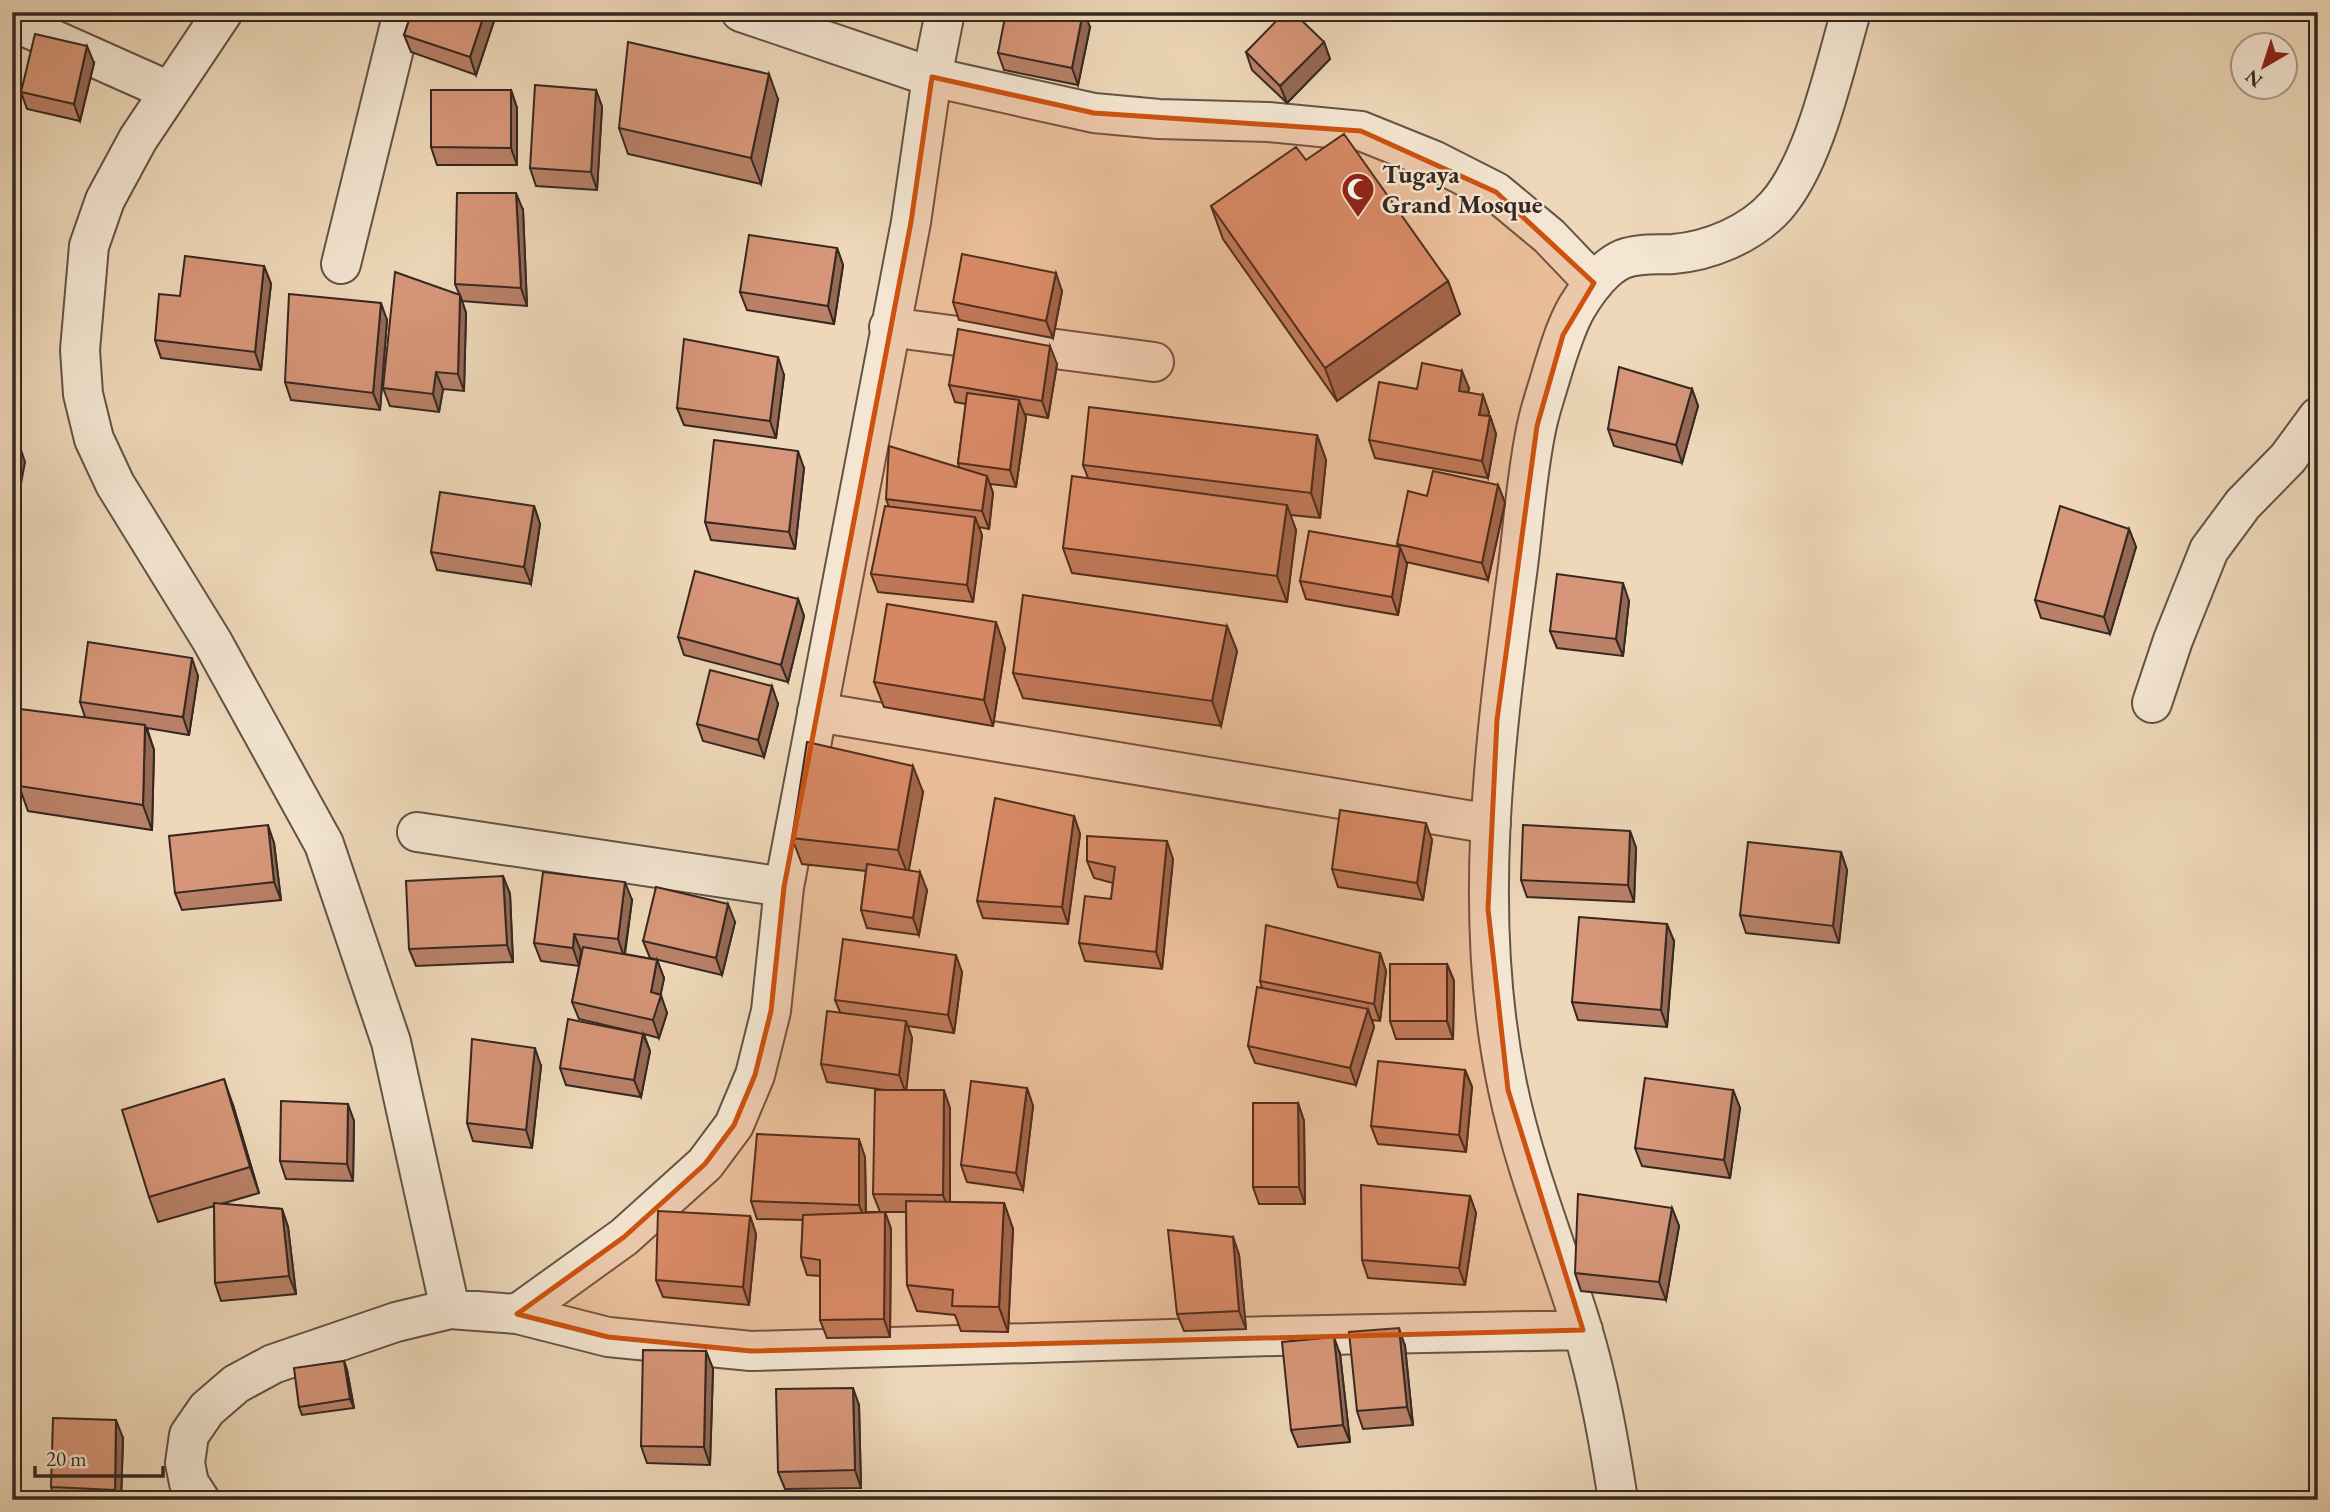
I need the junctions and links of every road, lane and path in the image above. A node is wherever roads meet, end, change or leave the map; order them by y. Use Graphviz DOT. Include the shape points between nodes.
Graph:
graph roads {
  1 [pos="223,12"];
  2 [pos="403,12"];
  3 [pos="741,12"];
  4 [pos="945,12"];
  5 [pos="1851,12"];
  6 [pos="12,21"];
  7 [pos="932,77"];
  8 [pos="169,91"];
  9 [pos="341,264"];
  10 [pos="1594,283"];
  11 [pos="890,327"];
  12 [pos="1154,362"];
  13 [pos="2318,417"];
  14 [pos="2152,703"];
  15 [pos="817,712"];
  16 [pos="1491,824"];
  17 [pos="417,832"];
  18 [pos="784,887"];
  19 [pos="450,1309"];
  20 [pos="517,1314"];
  21 [pos="1583,1330"];
  22 [pos="200,1500"];
  23 [pos="1618,1500"];
  1 -- 8 [label="street"];
  2 -- 9 [label="street"];
  3 -- 7 [label="street"];
  4 -- 7 [label="street"];
  5 -- 10 [label="street" via="1818,123 1791,188 1773,209 1744,232 1707,248 1638,255 1612,265"];
  6 -- 8 [label="street"];
  7 -- 10 [label="street" via="1094,113 1361,131 1496,192 1549,236"];
  7 -- 11 [label="street"];
  8 -- 19 [label="street" via="112,188 89,246 80,350 83,394 94,439 115,484 212,641 324,844 391,1042"];
  10 -- 16 [label="street" via="1563,335 1536,426 1497,720"];
  11 -- 12 [label="street"];
  11 -- 15 [label="street"];
  13 -- 14 [label="street" via="2209,550"];
  15 -- 16 [label="street"];
  15 -- 18 [label="street"];
  16 -- 21 [label="street" via="1488,909 1495,1011 1508,1090"];
  17 -- 18 [label="street"];
  18 -- 20 [label="street" via="771,1011 755,1076 734,1125 705,1164 624,1237"];
  19 -- 20 [label="street"];
  19 -- 22 [label="street" via="396,1322 273,1364 236,1384 207,1409 189,1435 185,1462 189,1483"];
  20 -- 21 [label="street" via="608,1337 751,1351"];
  21 -- 23 [label="street" via="1604,1412"];
}
